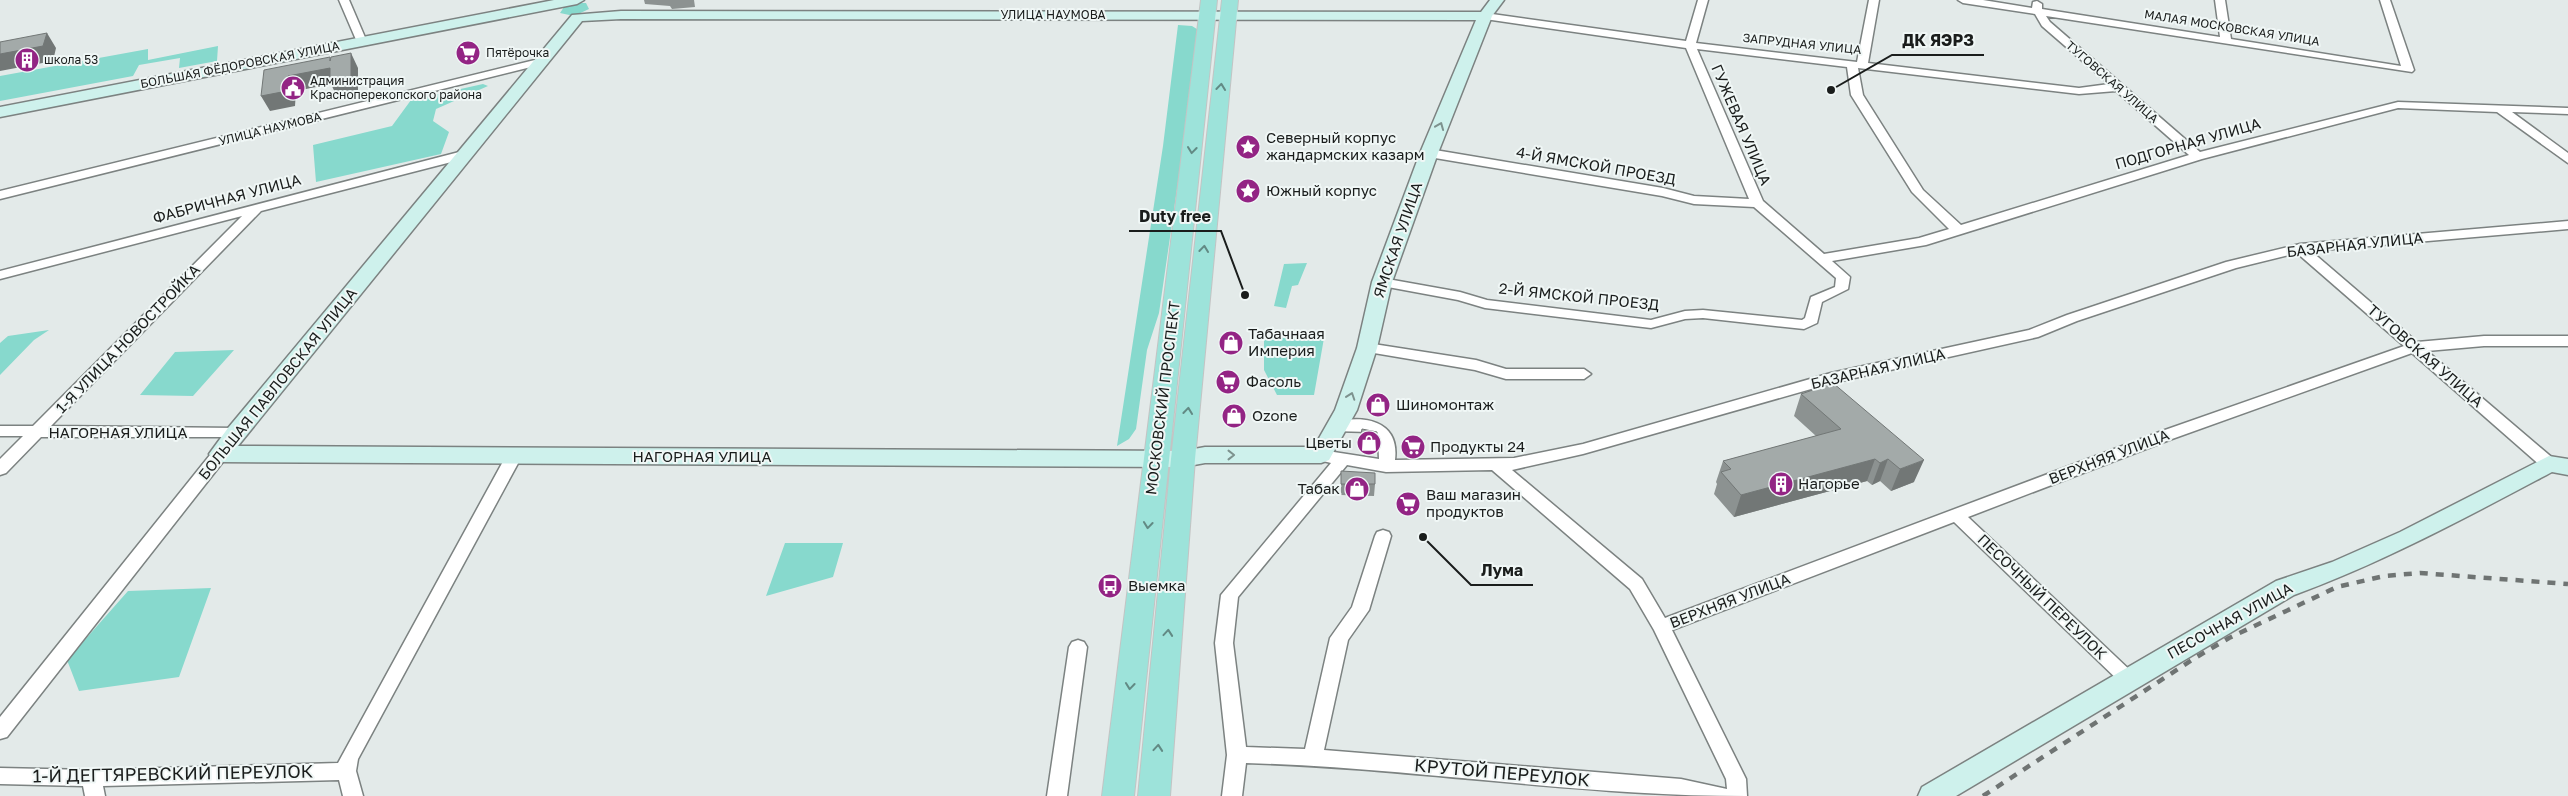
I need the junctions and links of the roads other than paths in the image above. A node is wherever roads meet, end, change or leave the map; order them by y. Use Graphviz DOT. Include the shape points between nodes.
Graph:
graph roads {
  1 [pos="344,0"];
  2 [pos="1497,0"];
  3 [pos="1703,0"];
  4 [pos="1874,0"];
  5 [pos="1963,0"];
  6 [pos="2220,0"];
  7 [pos="2384,0"];
  8 [pos="574,1"];
  9 [pos="598,5"];
  10 [pos="2037,5"];
  11 [pos="1209,7"];
  12 [pos="1230,7"];
  13 [pos="621,15"];
  14 [pos="1485,16"];
  15 [pos="557,18"];
  16 [pos="579,18"];
  17 [pos="480,19"];
  18 [pos="559,39"];
  19 [pos="362,42"];
  20 [pos="2226,42"];
  21 [pos="1690,45"];
  22 [pos="539,62"];
  23 [pos="1857,64"];
  24 [pos="2117,87"];
  25 [pos="2502,111"];
  26 [pos="2568,111"];
  27 [pos="0,112"];
  28 [pos="1429,153"];
  29 [pos="463,155"];
  30 [pos="2198,156"];
  31 [pos="2568,159"];
  32 [pos="0,195"];
  33 [pos="1757,203"];
  34 [pos="257,208"];
  35 [pos="2568,225"];
  36 [pos="1958,230"];
  37 [pos="2300,248"];
  38 [pos="1823,258"];
  39 [pos="0,275"];
  40 [pos="1382,282"];
  41 [pos="1804,325"];
  42 [pos="2568,341"];
  43 [pos="1367,348"];
  44 [pos="2415,348"];
  45 [pos="1584,374"];
  46 [pos="1336,426"];
  47 [pos="0,431"];
  48 [pos="236,432"];
  49 [pos="37,433"];
  50 [pos="220,454"];
  51 [pos="1321,455"];
  52 [pos="514,456"];
  53 [pos="1156,459"];
  54 [pos="1183,459"];
  55 [pos="1496,465"];
  56 [pos="2559,465"];
  57 [pos="1386,466"];
  58 [pos="0,469"];
  59 [pos="1956,515"];
  60 [pos="1383,536"];
  61 [pos="1661,627"];
  62 [pos="1078,647"];
  63 [pos="2128,679"];
  64 [pos="0,732"];
  65 [pos="1237,755"];
  66 [pos="1313,757"];
  67 [pos="346,771"];
  68 [pos="0,776"];
  69 [pos="93,787"];
  70 [pos="353,796"];
  71 [pos="1057,796"];
  72 [pos="1118,796"];
  73 [pos="1154,796"];
  74 [pos="1232,796"];
  75 [pos="1720,796"];
  76 [pos="1737,796"];
  77 [pos="1932,796"];
  1 -- 19 [label="street"];
  2 -- 14 [label="main road, ЯМСКАЯ УЛИЦА"];
  3 -- 21 [label="street"];
  4 -- 23 [label="street"];
  5 -- 10 [label="street, МАЛАЯ МОСКОВСКАЯ УЛИЦА"];
  6 -- 20 [label="street"];
  7 -- 20 [label="street, МАЛАЯ МОСКОВСКАЯ УЛИЦА" via="2408,70"];
  8 -- 9 [label="main road, УЛИЦА НАУМОВА" via="588,0"];
  8 -- 15 [label="main road" via="556,8 553,14"];
  8 -- 17 [label="main road, БОЛЬШАЯ ФЁДОРОВСКАЯ УЛИЦА"];
  9 -- 13 [label="main road, УЛИЦА НАУМОВА" via="607,13"];
  9 -- 16 [label="main road, БОЛЬШАЯ ПАВЛОВСКАЯ УЛИЦА"];
  10 -- 20 [label="street, МАЛАЯ МОСКОВСКАЯ УЛИЦА"];
  10 -- 24 [label="street, ТУГОВСКАЯ УЛИЦА" via="2046,24"];
  11 -- 12 [label="main road, УЛИЦА НАУМОВА"];
  11 -- 13 [label="main road, УЛИЦА НАУМОВА"];
  11 -- 53 [label="main road, МОСКОВСКИЙ ПРОСПЕКТ, one-way"];
  12 -- 14 [label="main road, УЛИЦА НАУМОВА"];
  54 -- 12 [label="main road, МОСКОВСКИЙ ПРОСПЕКТ, one-way"];
  13 -- 16 [label="main road, УЛИЦА НАУМОВА"];
  14 -- 21 [label="street, ЗАПРУДНАЯ УЛИЦА"];
  28 -- 14 [label="main road, ЯМСКАЯ УЛИЦА, one-way"];
  15 -- 16 [label="main road, БОЛЬШАЯ ФЁДОРОВСКАЯ УЛИЦА"];
  15 -- 17 [label="main road, БОЛЬШАЯ ФЁДОРОВСКАЯ УЛИЦА" via="514,16"];
  15 -- 18 [label="main road" via="561,26"];
  16 -- 18 [label="main road, БОЛЬШАЯ ПАВЛОВСКАЯ УЛИЦА"];
  17 -- 19 [label="main road, БОЛЬШАЯ ФЁДОРОВСКАЯ УЛИЦА"];
  18 -- 22 [label="main road, БОЛЬШАЯ ПАВЛОВСКАЯ УЛИЦА"];
  19 -- 27 [label="main road, БОЛЬШАЯ ФЁДОРОВСКАЯ УЛИЦА"];
  21 -- 23 [label="street, ЗАПРУДНАЯ УЛИЦА"];
  21 -- 33 [label="street, ГУЖЕВАЯ УЛИЦА"];
  22 -- 29 [label="main road, БОЛЬШАЯ ПАВЛОВСКАЯ УЛИЦА"];
  22 -- 32 [label="street, УЛИЦА НАУМОВА"];
  23 -- 24 [label="street, ЗАПРУДНАЯ УЛИЦА" via="2079,91"];
  23 -- 36 [label="street" via="1857,95 1918,192"];
  24 -- 30 [label="street, ТУГОВСКАЯ УЛИЦА"];
  25 -- 26 [label="street, ПОДГОРНАЯ УЛИЦА"];
  25 -- 30 [label="street, ПОДГОРНАЯ УЛИЦА" via="2398,106"];
  25 -- 31 [label="street"];
  28 -- 33 [label="street, 4-Й ЯМСКОЙ ПРОЕЗД" via="1694,200"];
  28 -- 40 [label="main road, ЯМСКАЯ УЛИЦА"];
  29 -- 34 [label="street, ФАБРИЧНАЯ УЛИЦА"];
  29 -- 48 [label="main road, БОЛЬШАЯ ПАВЛОВСКАЯ УЛИЦА"];
  30 -- 36 [label="street, ПОДГОРНАЯ УЛИЦА"];
  33 -- 38 [label="street, ГУЖЕВАЯ УЛИЦА"];
  34 -- 39 [label="street, ФАБРИЧНАЯ УЛИЦА"];
  34 -- 49 [label="street, 1-Я УЛИЦА НОВОСТРОЙКА"];
  35 -- 37 [label="street, БАЗАРНАЯ УЛИЦА"];
  36 -- 38 [label="street, ПОДГОРНАЯ УЛИЦА" via="1921,242"];
  37 -- 44 [label="street, ТУГОВСКАЯ УЛИЦА"];
  37 -- 55 [label="street, БАЗАРНАЯ УЛИЦА" via="2231,265 2033,334 1831,378 1583,449"];
  38 -- 41 [label="street, ГУЖЕВАЯ УЛИЦА" via="1843,277 1841,289 1816,300 1812,320"];
  40 -- 41 [label="street, 2-Й ЯМСКОЙ ПРОЕЗД" via="1460,296 1484,304 1651,324 1703,314"];
  40 -- 43 [label="main road, ЯМСКАЯ УЛИЦА"];
  42 -- 44 [label="street, ВЕРХНЯЯ УЛИЦА" via="2484,341"];
  43 -- 45 [label="street" via="1476,365 1506,374"];
  46 -- 43 [label="main road, ЯМСКАЯ УЛИЦА, one-way" via="1346,410"];
  44 -- 56 [label="street, ТУГОВСКАЯ УЛИЦА"];
  44 -- 59 [label="street, ВЕРХНЯЯ УЛИЦА" via="2167,435"];
  46 -- 51 [label="main road, ЯМСКАЯ УЛИЦА"];
  46 -- 57 [label="street" via="1376,427 1383,432 1389,444"];
  47 -- 49 [label="street, НАГОРНАЯ УЛИЦА"];
  48 -- 49 [label="street, НАГОРНАЯ УЛИЦА"];
  48 -- 50 [label="main road, БОЛЬШАЯ ПАВЛОВСКАЯ УЛИЦА"];
  49 -- 58 [label="street, 1-Я УЛИЦА НОВОСТРОЙКА"];
  50 -- 52 [label="main road, НАГОРНАЯ УЛИЦА"];
  50 -- 64 [label="street, БОЛЬШАЯ ПАВЛОВСКАЯ УЛИЦА"];
  54 -- 51 [label="main road, БАЗАРНАЯ УЛИЦА, one-way" via="1205,455"];
  51 -- 57 [label="street, БАЗАРНАЯ УЛИЦА"];
  51 -- 65 [label="street" via="1342,461 1230,595 1224,644"];
  52 -- 53 [label="main road, НАГОРНАЯ УЛИЦА"];
  52 -- 67 [label="street" via="348,758"];
  53 -- 54 [label="main road, НАГОРНАЯ УЛИЦА"];
  53 -- 72 [label="main road, МОСКОВСКИЙ ПРОСПЕКТ, one-way"];
  73 -- 54 [label="main road, МОСКОВСКИЙ ПРОСПЕКТ, one-way"];
  55 -- 57 [label="street, БАЗАРНАЯ УЛИЦА"];
  55 -- 61 [label="street" via="1636,584"];
  56 -- 63 [label="main road, ПЕСОЧНАЯ УЛИЦА" via="2408,538 2341,568 2285,588"];
  59 -- 61 [label="street, ВЕРХНЯЯ УЛИЦА"];
  59 -- 63 [label="street, ПЕСОЧНЫЙ ПЕРЕУЛОК"];
  60 -- 66 [label="street" via="1360,610 1339,638"];
  61 -- 76 [label="street" via="1736,779"];
  62 -- 71 [label="street"];
  63 -- 77 [label="main road, ПЕСОЧНАЯ УЛИЦА"];
  65 -- 66 [label="street, КРУТОЙ ПЕРЕУЛОК"];
  65 -- 74 [label="street"];
  66 -- 75 [label="street, КРУТОЙ ПЕРЕУЛОК" via="1681,788"];
  67 -- 69 [label="street, 1-Й ДЕГТЯРЕВСКИЙ ПЕРЕУЛОК"];
  67 -- 70 [label="street"];
  68 -- 69 [label="street, 1-Й ДЕГТЯРЕВСКИЙ ПЕРЕУЛОК"];
}
